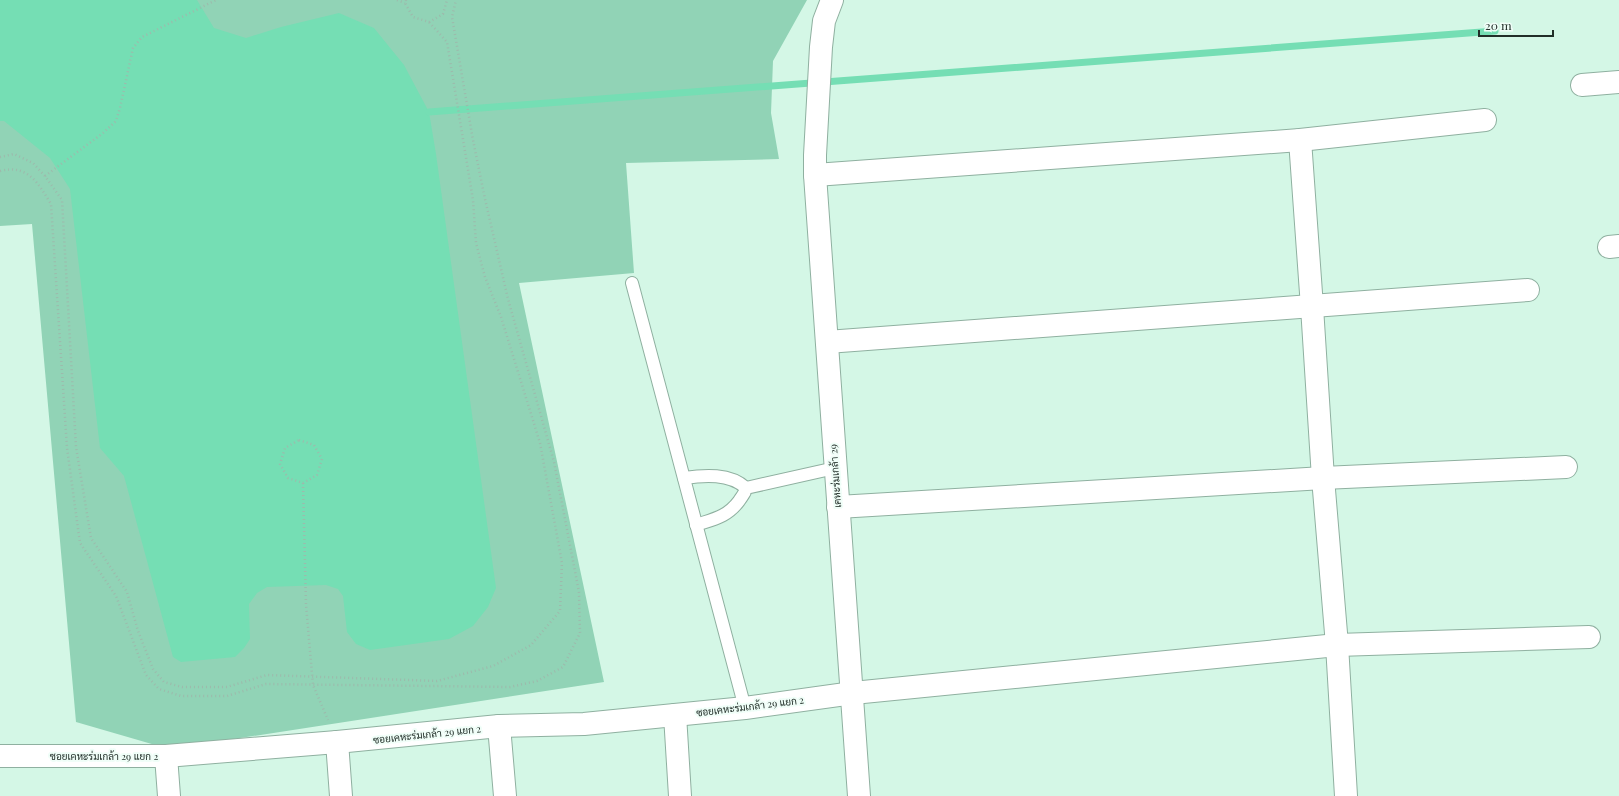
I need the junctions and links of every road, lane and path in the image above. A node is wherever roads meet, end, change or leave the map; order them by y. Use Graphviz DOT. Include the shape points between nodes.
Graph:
graph roads {
  1 [pos="216,0"];
  2 [pos="397,0"];
  3 [pos="447,0"];
  4 [pos="456,0"];
  5 [pos="832,0"];
  6 [pos="406,1"];
  7 [pos="429,22"];
  8 [pos="1619,82"];
  9 [pos="1582,85"];
  10 [pos="1486,120"];
  11 [pos="1300,140"];
  12 [pos="0,157"];
  13 [pos="815,165"];
  14 [pos="0,171"];
  15 [pos="45,176"];
  16 [pos="632,283"];
  17 [pos="1528,290"];
  18 [pos="1312,307"];
  19 [pos="827,342"];
  20 [pos="1566,467"];
  21 [pos="835,468"];
  22 [pos="684,478"];
  23 [pos="1323,478"];
  24 [pos="303,483"];
  25 [pos="746,488"];
  26 [pos="838,507"];
  27 [pos="696,525"];
  28 [pos="1589,637"];
  29 [pos="1337,645"];
  30 [pos="312,677"];
  31 [pos="313,685"];
  32 [pos="853,692"];
  33 [pos="745,708"];
  34 [pos="675,715"];
  35 [pos="499,726"];
  36 [pos="338,742"];
  37 [pos="0,756"];
  38 [pos="166,756"];
  39 [pos="170,796"];
  40 [pos="341,796"];
  41 [pos="504,796"];
  42 [pos="680,796"];
  43 [pos="859,796"];
  44 [pos="1346,796"];
  1 -- 15 [label="path" via="142,37 133,48 116,121"];
  2 -- 6 [label="path"];
  3 -- 7 [label="path" via="443,14"];
  4 -- 31 [label="path" via="452,17 472,140 508,299 554,462 579,592 580,632 563,667 537,681 510,687"];
  5 -- 13 [label="street, เคหะร่มเกล้า 29" via="824,21 821,47"];
  6 -- 7 [label="path" via="413,17"];
  7 -- 30 [label="path" via="447,42 473,200 476,243 540,442 562,563 560,611 531,645 493,666 437,681"];
  8 -- 9 [label="street"];
  10 -- 11 [label="street"];
  11 -- 13 [label="street"];
  11 -- 18 [label="street"];
  12 -- 15 [label="path" via="14,154 33,164"];
  13 -- 19 [label="street, เคหะร่มเกล้า 29"];
  14 -- 31 [label="path" via="10,168 26,172 38,184 51,204 67,448 80,543 116,596 146,675 159,689 182,696 227,696 266,684"];
  15 -- 30 [label="path" via="62,200 76,447 91,538 127,592 138,631 153,669 164,682 182,687 227,687 267,675"];
  16 -- 22 [label="lane"];
  17 -- 18 [label="street"];
  18 -- 19 [label="street"];
  18 -- 23 [label="street"];
  19 -- 21 [label="street, เคหะร่มเกล้า 29"];
  20 -- 23 [label="street"];
  21 -- 25 [label="lane"];
  21 -- 26 [label="street, เคหะร่มเกล้า 29"];
  22 -- 25 [label="lane" via="711,475 740,483"];
  22 -- 27 [label="lane"];
  23 -- 26 [label="street"];
  23 -- 29 [label="street"];
  24 -- 24 [label="path" via="288,478 280,464 285,448 299,440 314,445 322,459 317,475"];
  24 -- 30 [label="path" via="306,605"];
  25 -- 27 [label="lane" via="746,492 729,513"];
  26 -- 32 [label="street, เคหะร่มเกล้า 29"];
  27 -- 33 [label="lane"];
  28 -- 29 [label="street, ซอยเคหะร่มเกล้า 29 แยก 2"];
  29 -- 32 [label="street, ซอยเคหะร่มเกล้า 29 แยก 2"];
  29 -- 44 [label="street"];
  30 -- 31 [label="path"];
  31 -- 36 [label="path"];
  32 -- 33 [label="street, ซอยเคหะร่มเกล้า 29 แยก 2"];
  32 -- 43 [label="street, เคหะร่มเกล้า 29"];
  33 -- 34 [label="street, ซอยเคหะร่มเกล้า 29 แยก 2"];
  34 -- 35 [label="street, ซอยเคหะร่มเกล้า 29 แยก 2" via="584,724"];
  34 -- 42 [label="street"];
  35 -- 36 [label="street, ซอยเคหะร่มเกล้า 29 แยก 2"];
  35 -- 41 [label="street"];
  36 -- 38 [label="street, ซอยเคหะร่มเกล้า 29 แยก 2"];
  36 -- 40 [label="street"];
  37 -- 38 [label="street, ซอยเคหะร่มเกล้า 29 แยก 2"];
  38 -- 39 [label="street"];
}
